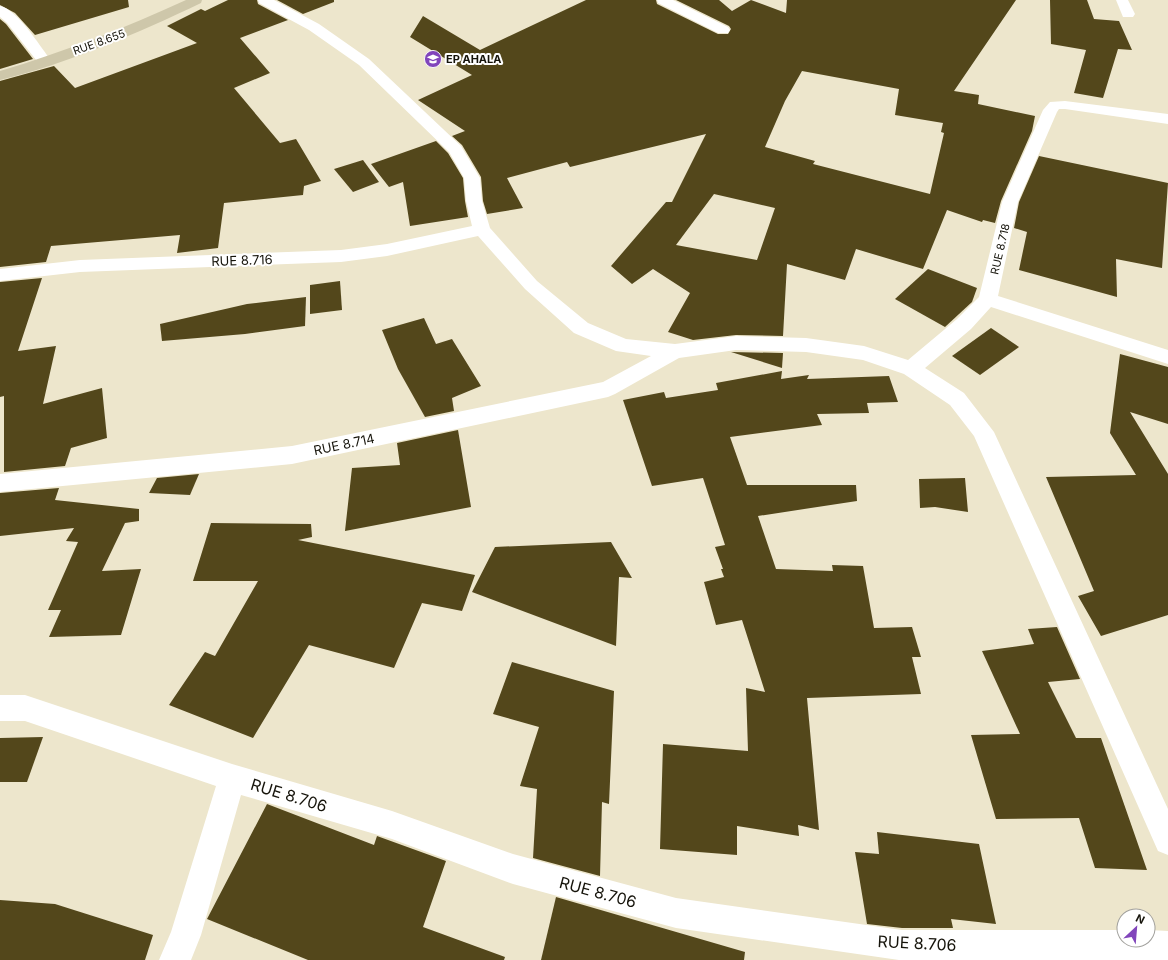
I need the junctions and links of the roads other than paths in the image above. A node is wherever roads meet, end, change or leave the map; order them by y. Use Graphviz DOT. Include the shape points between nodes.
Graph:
graph roads {
  1 [pos="196,0"];
  2 [pos="264,0"];
  3 [pos="663,0"];
  4 [pos="1122,0"];
  5 [pos="0,10"];
  6 [pos="1128,14"];
  7 [pos="723,30"];
  8 [pos="44,62"];
  9 [pos="0,76"];
  10 [pos="1168,119"];
  11 [pos="482,230"];
  12 [pos="0,275"];
  13 [pos="988,299"];
  14 [pos="676,351"];
  15 [pos="1168,357"];
  16 [pos="912,370"];
  17 [pos="0,483"];
  18 [pos="0,708"];
  19 [pos="232,778"];
  20 [pos="1168,841"];
  21 [pos="1168,946"];
  22 [pos="175,960"];
  1 -- 8 [label="street, RUE 8.655" via="138,27"];
  2 -- 11 [label="street" via="314,27 364,62 455,149 472,178 474,201"];
  3 -- 7 [label="street"];
  4 -- 6 [label="street"];
  5 -- 8 [label="street" via="12,20"];
  8 -- 9 [label="street, RUE 8.655"];
  10 -- 13 [label="street, RUE 8.718" via="1055,105 1050,110 1010,202"];
  11 -- 12 [label="street, RUE 8.716" via="387,250 341,256 80,266"];
  11 -- 14 [label="street" via="531,285 580,328 623,346"];
  13 -- 15 [label="street"];
  13 -- 16 [label="street"];
  14 -- 16 [label="street" via="736,344 806,345 864,353"];
  14 -- 17 [label="street, RUE 8.714" via="608,389 292,455"];
  16 -- 20 [label="street" via="957,399 983,432"];
  18 -- 19 [label="street, RUE 8.706" via="25,708"];
  19 -- 21 [label="street, RUE 8.706" via="392,825 513,869 676,913 902,945"];
  19 -- 22 [label="street" via="186,935"];
}
